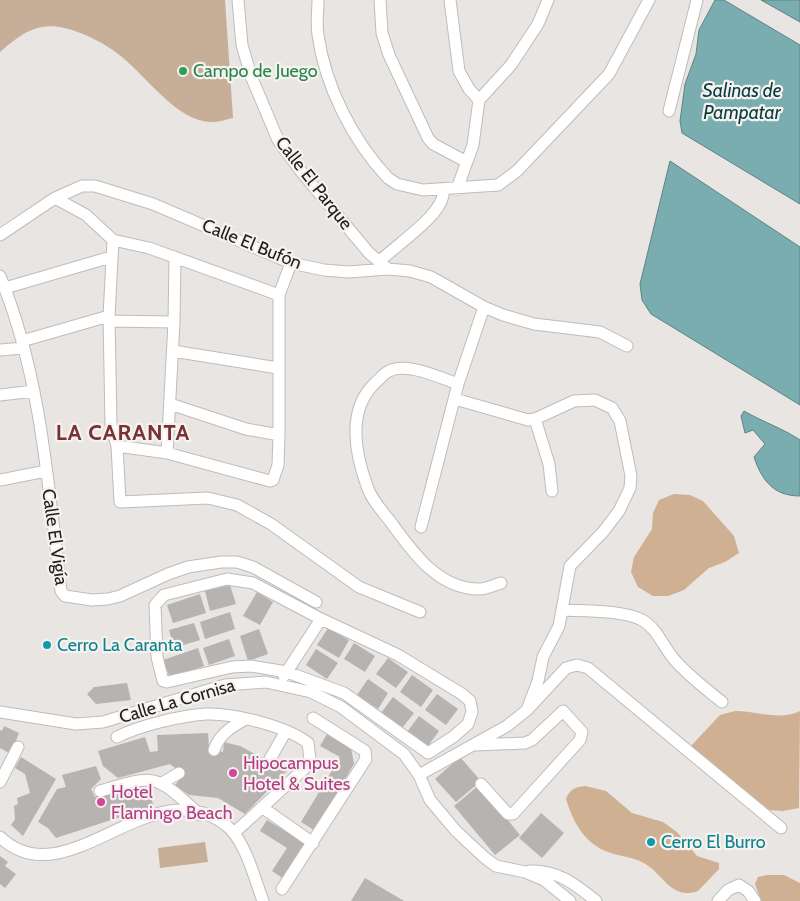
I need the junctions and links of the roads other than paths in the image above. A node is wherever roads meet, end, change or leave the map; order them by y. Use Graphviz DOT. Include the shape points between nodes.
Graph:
graph roads {
  1 [pos="238,0"];
  2 [pos="318,0"];
  3 [pos="380,0"];
  4 [pos="450,0"];
  5 [pos="548,0"];
  6 [pos="649,0"];
  7 [pos="697,0"];
  8 [pos="479,100"];
  9 [pos="670,111"];
  10 [pos="467,162"];
  11 [pos="457,189"];
  12 [pos="444,190"];
  13 [pos="55,198"];
  14 [pos="0,235"];
  15 [pos="113,240"];
  16 [pos="111,257"];
  17 [pos="175,257"];
  18 [pos="292,263"];
  19 [pos="383,265"];
  20 [pos="0,276"];
  21 [pos="5,288"];
  22 [pos="279,295"];
  23 [pos="484,307"];
  24 [pos="109,318"];
  25 [pos="174,322"];
  26 [pos="22,345"];
  27 [pos="627,346"];
  28 [pos="0,350"];
  29 [pos="173,351"];
  30 [pos="278,368"];
  31 [pos="458,384"];
  32 [pos="34,391"];
  33 [pos="0,395"];
  34 [pos="455,399"];
  35 [pos="170,404"];
  36 [pos="536,419"];
  37 [pos="279,435"];
  38 [pos="117,446"];
  39 [pos="167,453"];
  40 [pos="46,471"];
  41 [pos="0,480"];
  42 [pos="552,491"];
  43 [pos="421,527"];
  44 [pos="502,583"];
  45 [pos="316,602"];
  46 [pos="562,610"];
  47 [pos="420,612"];
  48 [pos="321,619"];
  49 [pos="287,672"];
  50 [pos="280,684"];
  51 [pos="722,702"];
  52 [pos="526,710"];
  53 [pos="0,712"];
  54 [pos="313,718"];
  55 [pos="250,721"];
  56 [pos="286,732"];
  57 [pos="117,736"];
  58 [pos="475,744"];
  59 [pos="18,747"];
  60 [pos="214,750"];
  61 [pos="270,759"];
  62 [pos="179,773"];
  63 [pos="419,774"];
  64 [pos="0,782"];
  65 [pos="162,783"];
  66 [pos="481,784"];
  67 [pos="100,791"];
  68 [pos="263,808"];
  69 [pos="200,815"];
  70 [pos="781,828"];
  71 [pos="234,833"];
  72 [pos="0,837"];
  73 [pos="128,839"];
  74 [pos="313,842"];
  75 [pos="25,865"];
  76 [pos="525,872"];
  77 [pos="282,889"];
  78 [pos="262,901"];
  79 [pos="570,901"];
  80 [pos="596,901"];
  81 [pos="718,901"];
  82 [pos="755,901"];
  1 -- 19 [label="street, Calle El Parque" via="242,45 251,76 278,140 299,169"];
  2 -- 12 [label="street" via="317,32 322,58 351,126 368,153 396,184 423,190"];
  3 -- 10 [label="street" via="382,33 389,55 428,138"];
  4 -- 8 [label="street" via="458,71"];
  5 -- 8 [label="street" via="538,24 511,65"];
  6 -- 11 [label="street" via="609,74 517,171 498,185"];
  7 -- 9 [label="street"];
  8 -- 10 [label="street" via="473,145"];
  10 -- 11 [label="street"];
  11 -- 12 [label="street"];
  12 -- 19 [label="street" via="442,203"];
  13 -- 14 [label="street, Calle El Bufón"];
  13 -- 15 [label="street" via="86,215"];
  13 -- 18 [label="street, Calle El Bufón" via="82,186 107,188"];
  15 -- 16 [label="street"];
  15 -- 17 [label="street"];
  16 -- 21 [label="street"];
  16 -- 24 [label="street"];
  17 -- 22 [label="street"];
  17 -- 25 [label="street"];
  18 -- 19 [label="street, Calle El Bufón" via="348,272"];
  18 -- 22 [label="street"];
  19 -- 23 [label="street, Calle El Bufón" via="431,277"];
  20 -- 21 [label="street, Calle El Vigía"];
  21 -- 26 [label="street, Calle El Vigía"];
  22 -- 30 [label="street"];
  23 -- 27 [label="street, Calle El Bufón" via="534,324 600,332"];
  23 -- 31 [label="street"];
  24 -- 25 [label="street"];
  24 -- 26 [label="street"];
  24 -- 38 [label="street" via="111,425"];
  25 -- 29 [label="street"];
  26 -- 28 [label="street"];
  26 -- 32 [label="street, Calle El Vigía"];
  29 -- 30 [label="street"];
  29 -- 35 [label="street"];
  30 -- 37 [label="street"];
  31 -- 34 [label="street"];
  31 -- 44 [label="street" via="421,371 389,371 368,390 356,416 359,458 367,488 422,562 439,577 480,589"];
  32 -- 33 [label="street"];
  32 -- 40 [label="street, Calle El Vigía"];
  34 -- 36 [label="street" via="512,416"];
  34 -- 43 [label="street"];
  35 -- 37 [label="street" via="239,427"];
  35 -- 39 [label="street"];
  36 -- 42 [label="street" via="549,464"];
  36 -- 46 [label="street" via="574,401 595,400 612,408 620,421 631,476 630,488 619,511 570,566"];
  37 -- 39 [label="street" via="278,465 270,481"];
  38 -- 39 [label="street"];
  38 -- 47 [label="street" via="120,502 208,498 230,502 271,524 359,587"];
  40 -- 41 [label="street"];
  40 -- 45 [label="street, Calle El Vigía" via="61,591 65,596 108,599 188,567 237,562 253,567"];
  46 -- 51 [label="street" via="616,614 643,620 688,674"];
  46 -- 52 [label="street"];
  48 -- 49 [label="street"];
  48 -- 49 [label="street" via="240,579 227,579 164,595 155,604 157,657 162,681 232,667 250,666"];
  48 -- 49 [label="street" via="398,655 462,694 470,701 472,712 468,724 428,753 344,693"];
  49 -- 50 [label="street"];
  50 -- 53 [label="street, Calle La Cornisa" via="250,682 226,685 103,722 76,724"];
  50 -- 63 [label="street, Calle La Cornisa" via="311,692 341,707 404,754"];
  52 -- 58 [label="street"];
  52 -- 70 [label="street" via="566,668 577,665 588,668"];
  54 -- 74 [label="street" via="367,754"];
  55 -- 56 [label="street"];
  55 -- 57 [label="street" via="207,714"];
  55 -- 60 [label="street" via="230,727"];
  56 -- 61 [label="street"];
  56 -- 68 [label="street" via="308,743 310,759 306,768"];
  58 -- 63 [label="street"];
  58 -- 66 [label="street" via="525,743 563,711 582,732 580,740 513,814 508,814"];
  59 -- 64 [label="street"];
  62 -- 65 [label="street"];
  63 -- 76 [label="street, Calle La Cornisa" via="430,800 485,858 496,866"];
  65 -- 67 [label="street" via="140,779"];
  65 -- 69 [label="street"];
  68 -- 71 [label="street"];
  68 -- 74 [label="street"];
  69 -- 71 [label="street" via="213,818"];
  69 -- 73 [label="street" via="166,818"];
  71 -- 78 [label="street"];
  72 -- 75 [label="street" via="10,853"];
  74 -- 77 [label="street"];
  76 -- 79 [label="street, Calle La Cornisa" via="555,886"];
  76 -- 80 [label="street" via="543,871 562,876"];
  81 -- 82 [label="street" via="728,890 739,885"];
}
